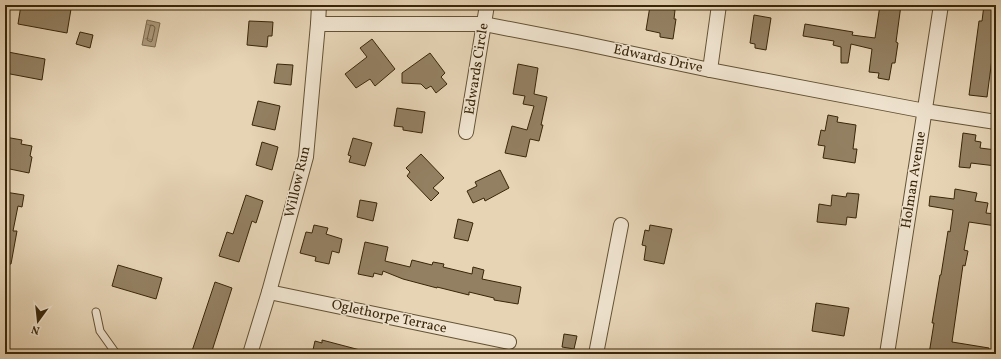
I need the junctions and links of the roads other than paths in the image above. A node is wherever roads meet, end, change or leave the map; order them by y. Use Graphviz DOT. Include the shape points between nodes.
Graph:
graph roads {
  1 [pos="318,5"];
  2 [pos="487,5"];
  3 [pos="719,5"];
  4 [pos="941,5"];
  5 [pos="318,24"];
  6 [pos="484,24"];
  7 [pos="710,70"];
  8 [pos="925,111"];
  9 [pos="996,122"];
  10 [pos="466,132"];
  11 [pos="621,225"];
  12 [pos="269,292"];
  13 [pos="96,312"];
  14 [pos="510,342"];
  15 [pos="118,354"];
  16 [pos="250,354"];
  17 [pos="596,354"];
  18 [pos="887,354"];
  1 -- 5 [label="street, Willow Run"];
  2 -- 6 [label="street, Edwards Circle"];
  3 -- 7 [label="street"];
  4 -- 8 [label="street, Holman Avenue"];
  5 -- 6 [label="street, Edwards Drive"];
  5 -- 12 [label="street, Willow Run" via="306,157"];
  6 -- 7 [label="street, Edwards Drive"];
  6 -- 10 [label="street, Edwards Circle"];
  7 -- 8 [label="street, Edwards Drive"];
  8 -- 9 [label="street, Edwards Drive"];
  8 -- 18 [label="street, Holman Avenue"];
  11 -- 17 [label="street"];
  12 -- 14 [label="street, Oglethorpe Terrace"];
  12 -- 16 [label="street, Willow Run"];
  13 -- 15 [label="lane" via="100,331"];
}
